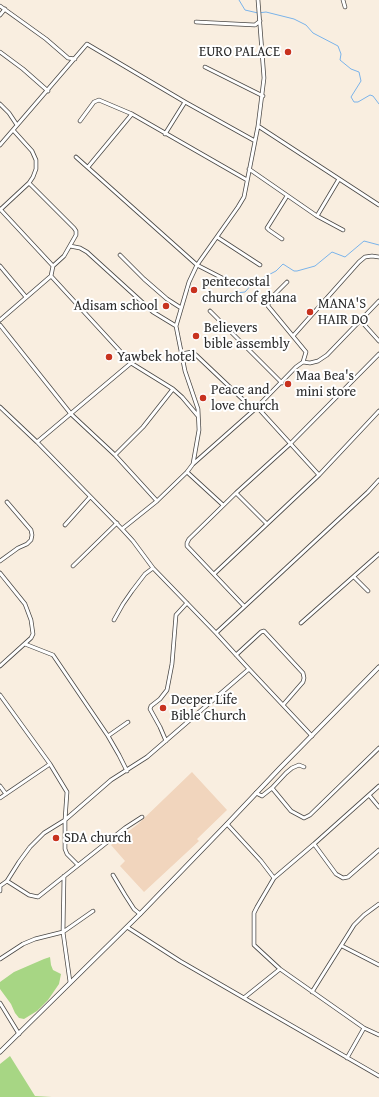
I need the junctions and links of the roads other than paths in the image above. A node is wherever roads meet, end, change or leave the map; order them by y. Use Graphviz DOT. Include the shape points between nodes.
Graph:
graph roads {
  1 [pos="258,0"];
  2 [pos="343,0"];
  3 [pos="0,6"];
  4 [pos="345,7"];
  5 [pos="5,9"];
  6 [pos="0,15"];
  7 [pos="260,21"];
  8 [pos="196,22"];
  9 [pos="0,52"];
  10 [pos="68,58"];
  11 [pos="75,59"];
  12 [pos="70,65"];
  13 [pos="205,67"];
  14 [pos="48,91"];
  15 [pos="263,96"];
  16 [pos="185,102"];
  17 [pos="0,104"];
  18 [pos="132,114"];
  19 [pos="80,121"];
  20 [pos="17,126"];
  21 [pos="258,126"];
  22 [pos="13,130"];
  23 [pos="165,134"];
  24 [pos="255,141"];
  25 [pos="0,146"];
  26 [pos="76,156"];
  27 [pos="88,167"];
  28 [pos="249,169"];
  29 [pos="339,179"];
  30 [pos="246,180"];
  31 [pos="28,183"];
  32 [pos="287,196"];
  33 [pos="379,205"];
  34 [pos="0,209"];
  35 [pos="318,216"];
  36 [pos="343,230"];
  37 [pos="217,237"];
  38 [pos="282,239"];
  39 [pos="70,246"];
  40 [pos="120,254"];
  41 [pos="379,256"];
  42 [pos="197,265"];
  43 [pos="0,266"];
  44 [pos="53,266"];
  45 [pos="260,266"];
  46 [pos="51,276"];
  47 [pos="230,282"];
  48 [pos="287,282"];
  49 [pos="26,297"];
  50 [pos="379,301"];
  51 [pos="181,308"];
  52 [pos="210,311"];
  53 [pos="0,320"];
  54 [pos="361,320"];
  55 [pos="0,325"];
  56 [pos="176,326"];
  57 [pos="293,336"];
  58 [pos="379,341"];
  59 [pos="181,354"];
  60 [pos="379,354"];
  61 [pos="303,362"];
  62 [pos="131,363"];
  63 [pos="282,383"];
  64 [pos="173,389"];
  65 [pos="0,407"];
  66 [pos="257,407"];
  67 [pos="254,410"];
  68 [pos="379,411"];
  69 [pos="71,414"];
  70 [pos="198,416"];
  71 [pos="37,442"];
  72 [pos="290,444"];
  73 [pos="115,455"];
  74 [pos="193,464"];
  75 [pos="187,472"];
  76 [pos="319,475"];
  77 [pos="379,480"];
  78 [pos="236,493"];
  79 [pos="90,497"];
  80 [pos="157,501"];
  81 [pos="7,502"];
  82 [pos="223,505"];
  83 [pos="117,523"];
  84 [pos="267,524"];
  85 [pos="65,525"];
  86 [pos="122,529"];
  87 [pos="379,554"];
  88 [pos="0,561"];
  89 [pos="73,566"];
  90 [pos="153,568"];
  91 [pos="0,573"];
  92 [pos="214,574"];
  93 [pos="354,577"];
  94 [pos="368,591"];
  95 [pos="187,603"];
  96 [pos="244,606"];
  97 [pos="114,620"];
  98 [pos="301,623"];
  99 [pos="216,633"];
  100 [pos="25,644"];
  101 [pos="236,655"];
  102 [pos="1,664"];
  103 [pos="379,667"];
  104 [pos="249,670"];
  105 [pos="0,695"];
  106 [pos="283,705"];
  107 [pos="128,722"];
  108 [pos="108,736"];
  109 [pos="312,736"];
  110 [pos="166,741"];
  111 [pos="379,748"];
  112 [pos="50,764"];
  113 [pos="304,767"];
  114 [pos="280,768"];
  115 [pos="127,771"];
  116 [pos="286,772"];
  117 [pos="0,786"];
  118 [pos="379,786"];
  119 [pos="272,788"];
  120 [pos="256,793"];
  121 [pos="6,794"];
  122 [pos="369,795"];
  123 [pos="0,798"];
  124 [pos="379,807"];
  125 [pos="142,818"];
  126 [pos="65,820"];
  127 [pos="227,824"];
  128 [pos="314,844"];
  129 [pos="379,850"];
  130 [pos="78,865"];
  131 [pos="113,875"];
  132 [pos="64,876"];
  133 [pos="274,878"];
  134 [pos="7,881"];
  135 [pos="0,886"];
  136 [pos="0,890"];
  137 [pos="379,904"];
  138 [pos="93,911"];
  139 [pos="140,914"];
  140 [pos="127,927"];
  141 [pos="63,932"];
  142 [pos="342,946"];
  143 [pos="0,959"];
  144 [pos="379,965"];
  145 [pos="280,969"];
  146 [pos="70,982"];
  147 [pos="312,992"];
  148 [pos="245,997"];
  149 [pos="0,1003"];
  150 [pos="364,1028"];
  151 [pos="19,1034"];
  152 [pos="379,1035"];
  153 [pos="0,1043"];
  154 [pos="4,1047"];
  155 [pos="0,1052"];
  156 [pos="347,1058"];
  157 [pos="379,1076"];
  1 -- 7 [label="street"];
  2 -- 4 [label="street"];
  3 -- 5 [label="street"];
  5 -- 6 [label="street"];
  5 -- 10 [label="street"];
  7 -- 8 [label="street" via="256,25"];
  7 -- 15 [label="street"];
  9 -- 14 [label="street"];
  10 -- 11 [label="street"];
  10 -- 12 [label="street"];
  11 -- 12 [label="street"];
  11 -- 16 [label="street" via="88,44"];
  12 -- 14 [label="street"];
  13 -- 15 [label="street"];
  14 -- 20 [label="street"];
  15 -- 21 [label="street"];
  16 -- 23 [label="street"];
  16 -- 24 [label="street"];
  17 -- 20 [label="street"];
  18 -- 19 [label="street" via="99,100 94,102"];
  18 -- 23 [label="street"];
  18 -- 27 [label="street"];
  20 -- 22 [label="street"];
  21 -- 24 [label="street"];
  21 -- 29 [label="street"];
  22 -- 25 [label="street"];
  22 -- 31 [label="street" via="32,151 36,160 36,169"];
  23 -- 30 [label="street"];
  24 -- 28 [label="street"];
  26 -- 27 [label="street"];
  27 -- 42 [label="street"];
  28 -- 30 [label="street"];
  28 -- 32 [label="street"];
  29 -- 33 [label="street"];
  29 -- 35 [label="street"];
  30 -- 37 [label="street" via="244,197"];
  31 -- 34 [label="street"];
  31 -- 39 [label="street" via="76,231"];
  32 -- 35 [label="street"];
  32 -- 38 [label="street" via="267,228"];
  34 -- 44 [label="street"];
  35 -- 36 [label="street"];
  37 -- 42 [label="street"];
  37 -- 45 [label="street"];
  39 -- 44 [label="street"];
  39 -- 56 [label="street" via="87,252 153,312"];
  40 -- 51 [label="street" via="144,279"];
  41 -- 57 [label="street" via="365,257 359,262"];
  42 -- 47 [label="street"];
  42 -- 51 [label="street"];
  43 -- 49 [label="street"];
  44 -- 46 [label="street"];
  46 -- 49 [label="street"];
  46 -- 62 [label="street"];
  48 -- 57 [label="street" via="269,300 268,306"];
  49 -- 53 [label="street"];
  50 -- 54 [label="street"];
  51 -- 56 [label="street"];
  52 -- 63 [label="street"];
  54 -- 58 [label="street"];
  54 -- 61 [label="street" via="327,355 310,364"];
  55 -- 69 [label="street"];
  56 -- 59 [label="street"];
  57 -- 61 [label="street" via="306,352"];
  59 -- 67 [label="street" via="192,352 196,355"];
  59 -- 70 [label="street"];
  60 -- 72 [label="street"];
  61 -- 63 [label="street"];
  62 -- 64 [label="street"];
  62 -- 69 [label="street"];
  63 -- 66 [label="street"];
  64 -- 70 [label="street"];
  64 -- 73 [label="street" via="143,427"];
  65 -- 71 [label="street"];
  66 -- 67 [label="street"];
  66 -- 72 [label="street"];
  67 -- 74 [label="street"];
  68 -- 76 [label="street"];
  69 -- 71 [label="street"];
  69 -- 73 [label="street"];
  70 -- 74 [label="street" via="198,441"];
  71 -- 79 [label="street"];
  72 -- 76 [label="street"];
  72 -- 78 [label="street"];
  73 -- 80 [label="street"];
  74 -- 75 [label="street"];
  75 -- 80 [label="street"];
  75 -- 82 [label="street"];
  76 -- 84 [label="street"];
  77 -- 96 [label="street"];
  78 -- 82 [label="street"];
  78 -- 84 [label="street"];
  79 -- 83 [label="street"];
  79 -- 85 [label="street"];
  80 -- 86 [label="street"];
  81 -- 88 [label="street" via="31,530 32,535 31,540"];
  82 -- 92 [label="street" via="186,543"];
  83 -- 86 [label="street"];
  83 -- 89 [label="street"];
  84 -- 92 [label="street"];
  86 -- 90 [label="street"];
  87 -- 93 [label="street"];
  90 -- 95 [label="street"];
  90 -- 97 [label="street" via="132,591"];
  91 -- 100 [label="street" via="25,604 31,620 33,634"];
  92 -- 96 [label="street"];
  93 -- 94 [label="street"];
  93 -- 98 [label="street"];
  95 -- 99 [label="street"];
  95 -- 110 [label="street" via="176,615 167,690 150,710"];
  96 -- 99 [label="street"];
  99 -- 101 [label="street"];
  100 -- 102 [label="street"];
  100 -- 108 [label="street" via="54,656"];
  101 -- 104 [label="street"];
  101 -- 106 [label="street" via="264,631 300,670 304,678"];
  103 -- 109 [label="street"];
  104 -- 106 [label="street"];
  104 -- 110 [label="street"];
  105 -- 112 [label="street"];
  106 -- 109 [label="street"];
  107 -- 108 [label="street"];
  108 -- 115 [label="street"];
  109 -- 114 [label="street"];
  110 -- 115 [label="street"];
  111 -- 119 [label="street" via="304,818 291,811"];
  112 -- 121 [label="street"];
  112 -- 126 [label="street" via="67,792"];
  113 -- 116 [label="street" via="300,765"];
  114 -- 116 [label="street"];
  114 -- 120 [label="street"];
  115 -- 126 [label="street" via="111,780"];
  116 -- 119 [label="street"];
  117 -- 121 [label="street"];
  118 -- 122 [label="street"];
  119 -- 120 [label="street" via="262,796"];
  120 -- 127 [label="street"];
  121 -- 123 [label="street"];
  122 -- 124 [label="street"];
  122 -- 128 [label="street"];
  125 -- 130 [label="street" via="125,828"];
  126 -- 130 [label="street" via="65,849"];
  126 -- 134 [label="street" via="44,833 30,847"];
  127 -- 133 [label="street"];
  127 -- 139 [label="street"];
  128 -- 129 [label="street" via="336,874 343,878 348,877"];
  128 -- 133 [label="street"];
  130 -- 132 [label="street"];
  131 -- 139 [label="street"];
  132 -- 134 [label="street" via="38,897 29,895"];
  132 -- 141 [label="street"];
  133 -- 145 [label="street" via="254,913 254,945"];
  134 -- 135 [label="street"];
  135 -- 136 [label="street"];
  137 -- 142 [label="street" via="354,925"];
  138 -- 141 [label="street"];
  139 -- 140 [label="street"];
  140 -- 146 [label="street"];
  140 -- 148 [label="street" via="180,961"];
  141 -- 143 [label="street" via="23,944"];
  141 -- 146 [label="street"];
  142 -- 144 [label="street"];
  142 -- 147 [label="street"];
  145 -- 147 [label="street"];
  145 -- 148 [label="street"];
  146 -- 151 [label="street"];
  147 -- 150 [label="street"];
  148 -- 156 [label="street"];
  149 -- 151 [label="street"];
  150 -- 152 [label="street"];
  150 -- 156 [label="street"];
  151 -- 154 [label="street"];
  153 -- 154 [label="street"];
  154 -- 155 [label="street"];
  156 -- 157 [label="street"];
}
